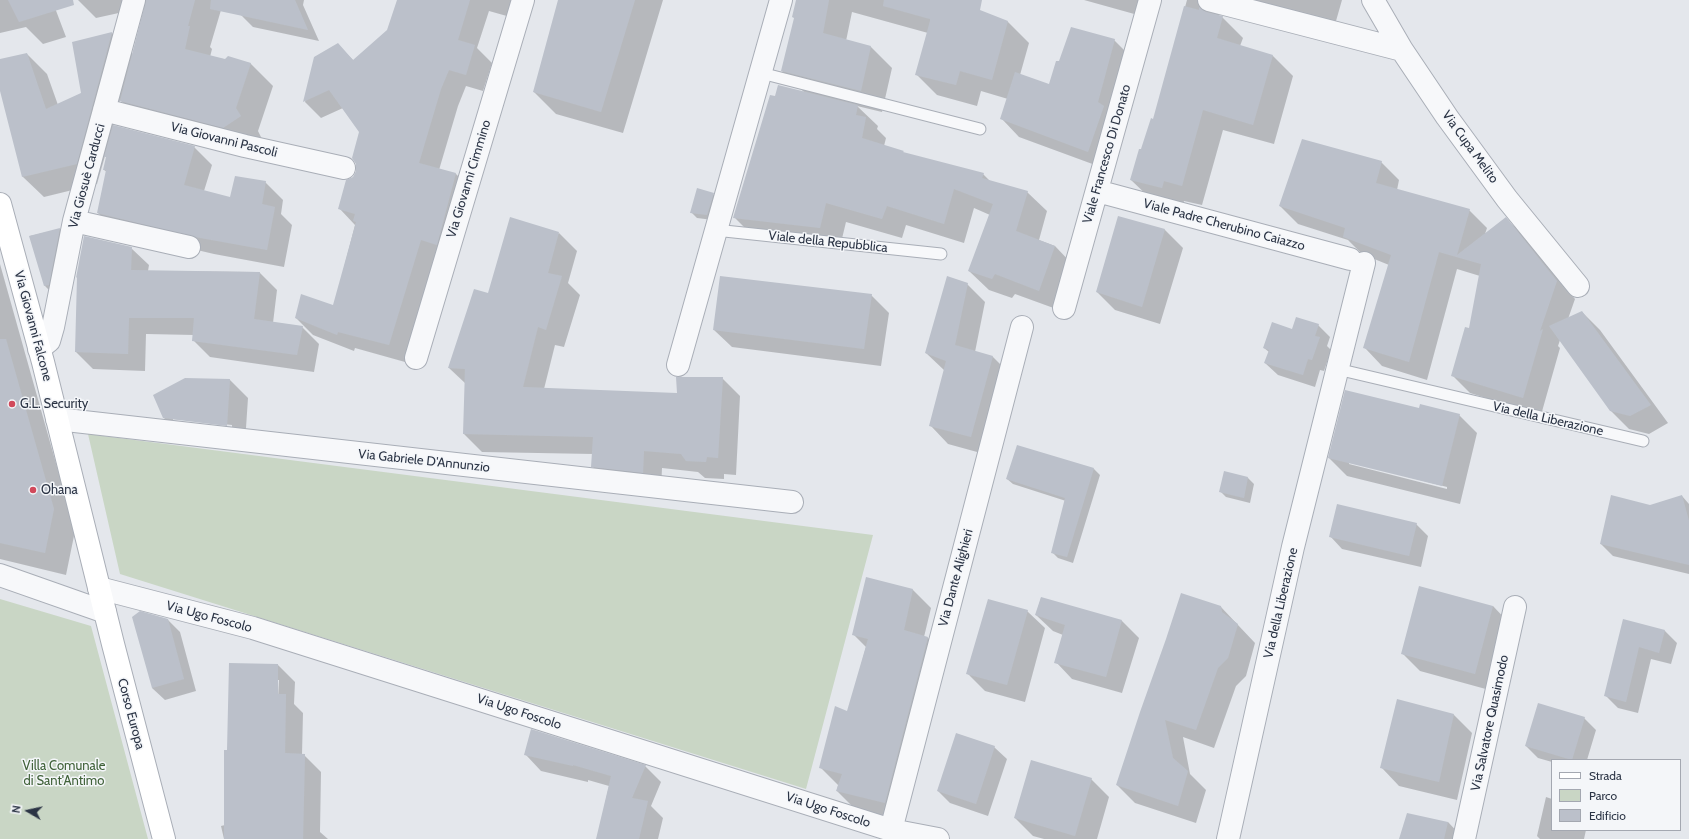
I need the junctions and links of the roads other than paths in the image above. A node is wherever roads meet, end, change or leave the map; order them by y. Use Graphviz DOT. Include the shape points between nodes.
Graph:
graph roads {
  1 [pos="134,0"];
  2 [pos="523,0"];
  3 [pos="781,0"];
  4 [pos="1150,0"];
  5 [pos="1209,0"];
  6 [pos="1373,0"];
  7 [pos="1402,50"];
  8 [pos="761,73"];
  9 [pos="104,110"];
  10 [pos="980,129"];
  11 [pos="344,168"];
  12 [pos="1097,191"];
  13 [pos="0,204"];
  14 [pos="74,221"];
  15 [pos="715,230"];
  16 [pos="189,247"];
  17 [pos="941,254"];
  18 [pos="1357,261"];
  19 [pos="1578,286"];
  20 [pos="1064,308"];
  21 [pos="1022,327"];
  22 [pos="39,349"];
  23 [pos="416,358"];
  24 [pos="678,365"];
  25 [pos="1337,369"];
  26 [pos="57,419"];
  27 [pos="1643,441"];
  28 [pos="792,502"];
  29 [pos="0,575"];
  30 [pos="99,588"];
  31 [pos="1515,607"];
  32 [pos="105,612"];
  33 [pos="891,830"];
  34 [pos="164,839"];
  35 [pos="938,839"];
  36 [pos="1228,839"];
  37 [pos="1464,839"];
  1 -- 9 [label="street, Via Giosuè Carducci"];
  2 -- 23 [label="street, Via Giovanni Cimmino"];
  3 -- 8 [label="street"];
  4 -- 12 [label="street, Viale Francesco Di Donato"];
  5 -- 7 [label="street"];
  6 -- 7 [label="street, Via Cupa Melito"];
  7 -- 19 [label="street, Via Cupa Melito" via="1507,199"];
  8 -- 10 [label="lane"];
  8 -- 15 [label="street"];
  9 -- 11 [label="street, Via Giovanni Pascoli"];
  9 -- 14 [label="street, Via Giosuè Carducci"];
  12 -- 18 [label="street, Viale Padre Cherubino Caiazzo"];
  12 -- 20 [label="street, Viale Francesco Di Donato"];
  13 -- 22 [label="main road, Via Giovanni Falcone"];
  14 -- 16 [label="street"];
  14 -- 22 [label="street, Via Giosuè Carducci" via="53,327 49,341"];
  15 -- 17 [label="lane, Viale della Repubblica"];
  15 -- 24 [label="street"];
  18 -- 25 [label="street, Via della Liberazione"];
  21 -- 33 [label="street, Via Dante Alighieri"];
  22 -- 26 [label="main road, Via Giovanni Falcone"];
  25 -- 27 [label="lane, Via della Liberazione"];
  25 -- 36 [label="street, Via della Liberazione" via="1293,547"];
  26 -- 28 [label="street, Via Gabriele D'Annunzio"];
  26 -- 30 [label="main road, Via Giovanni Falcone"];
  29 -- 32 [label="street"];
  30 -- 32 [label="main road, Corso Europa"];
  30 -- 33 [label="street, Via Ugo Foscolo" via="253,628"];
  31 -- 37 [label="street, Via Salvatore Quasimodo"];
  32 -- 34 [label="main road, Corso Europa"];
  33 -- 35 [label="street, Via Ugo Foscolo"];
}
